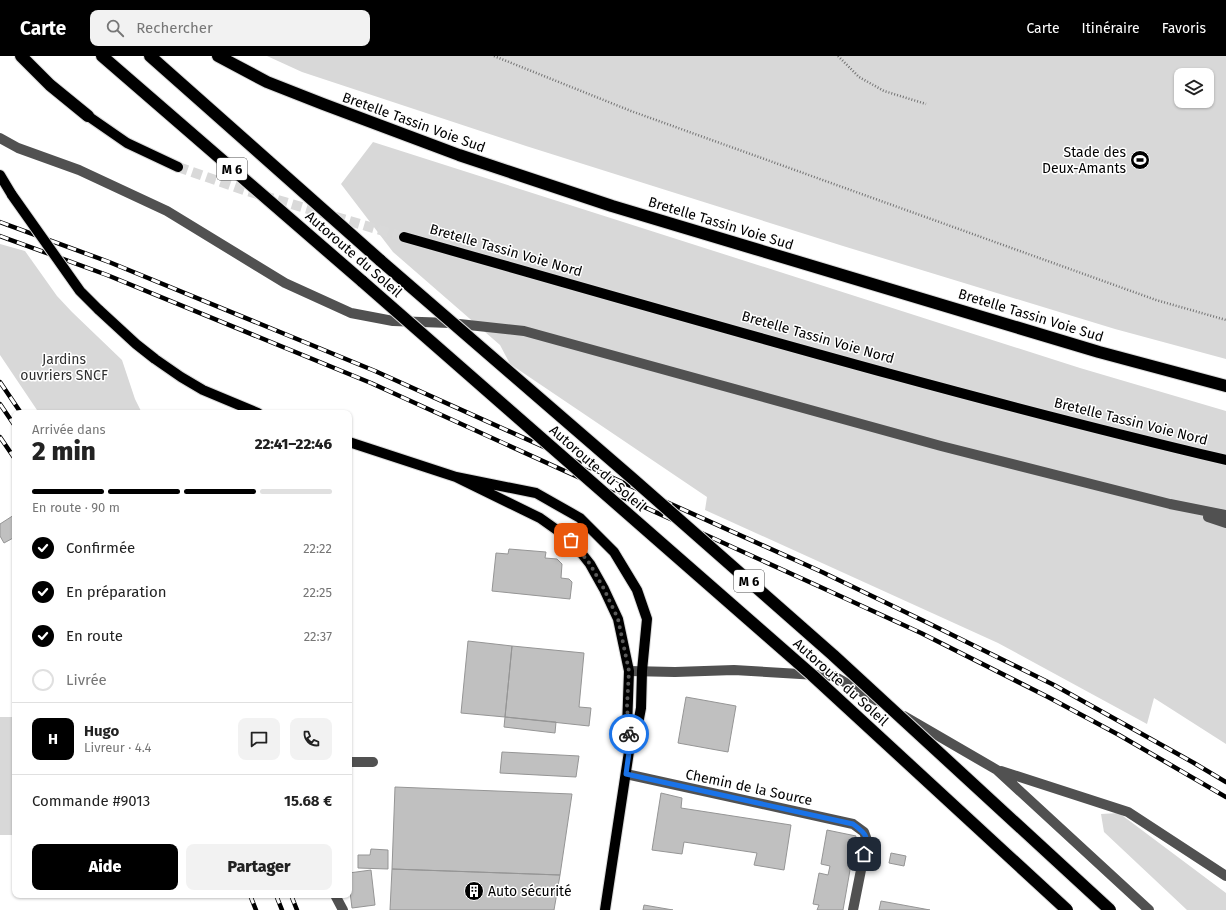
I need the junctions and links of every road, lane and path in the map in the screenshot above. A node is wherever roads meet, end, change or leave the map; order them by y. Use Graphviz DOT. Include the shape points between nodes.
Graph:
graph roads {
  1 [pos="21,56"];
  2 [pos="102,56"];
  3 [pos="150,56"];
  4 [pos="218,56"];
  5 [pos="494,56"];
  6 [pos="838,56"];
  7 [pos="926,104"];
  8 [pos="88,116"];
  9 [pos="0,138"];
  10 [pos="178,167"];
  11 [pos="0,175"];
  12 [pos="404,237"];
  13 [pos="1226,320"];
  14 [pos="1226,386"];
  15 [pos="251,410"];
  16 [pos="352,443"];
  17 [pos="1226,460"];
  18 [pos="456,477"];
  19 [pos="1170,504"];
  20 [pos="1226,515"];
  21 [pos="1226,523"];
  22 [pos="629,671"];
  23 [pos="642,671"];
  24 [pos="630,745"];
  25 [pos="352,762"];
  26 [pos="373,762"];
  27 [pos="998,770"];
  28 [pos="626,774"];
  29 [pos="1226,876"];
  30 [pos="337,898"];
  31 [pos="343,910"];
  32 [pos="605,910"];
  33 [pos="854,910"];
  34 [pos="1067,910"];
  35 [pos="1110,910"];
  36 [pos="1149,910"];
  1 -- 8 [label="highway" via="50,85"];
  2 -- 34 [label="highway, Autoroute du Soleil / M 6, bridge" via="812,675"];
  3 -- 35 [label="highway, Autoroute du Soleil / M 6, bridge" via="827,650"];
  4 -- 14 [label="highway, Bretelle Tassin Voie Sud" via="267,82 323,104 459,155 590,198 1092,349"];
  5 -- 13 [label="path" via="631,111 1156,300"];
  6 -- 7 [label="path" via="859,77 884,91"];
  8 -- 10 [label="main road" via="127,143"];
  9 -- 19 [label="street" via="18,148 79,170 167,211 284,283 351,313 393,321 450,323 524,331 941,446"];
  11 -- 15 [label="main road, bridge" via="80,291 98,309 136,344 181,377 203,390"];
  12 -- 17 [label="main road, Bretelle Tassin Voie Nord" via="842,360"];
  16 -- 18 [label="main road"];
  18 -- 22 [label="main road" via="540,518 571,540 590,564 618,619"];
  18 -- 23 [label="main road" via="536,493 580,518 614,552 637,590 647,620"];
  19 -- 20 [label="street"];
  19 -- 21 [label="street"];
  22 -- 23 [label="street"];
  22 -- 24 [label="main road"];
  23 -- 24 [label="main road" via="641,708 637,729"];
  23 -- 27 [label="street" via="734,670 834,676"];
  24 -- 28 [label="main road"];
  25 -- 26 [label="street"];
  27 -- 29 [label="street" via="1128,812"];
  27 -- 36 [label="street"];
  28 -- 32 [label="main road"];
  28 -- 33 [label="street, Chemin de la Source" via="853,824 864,832 867,840"];
  30 -- 31 [label="street"];
}
